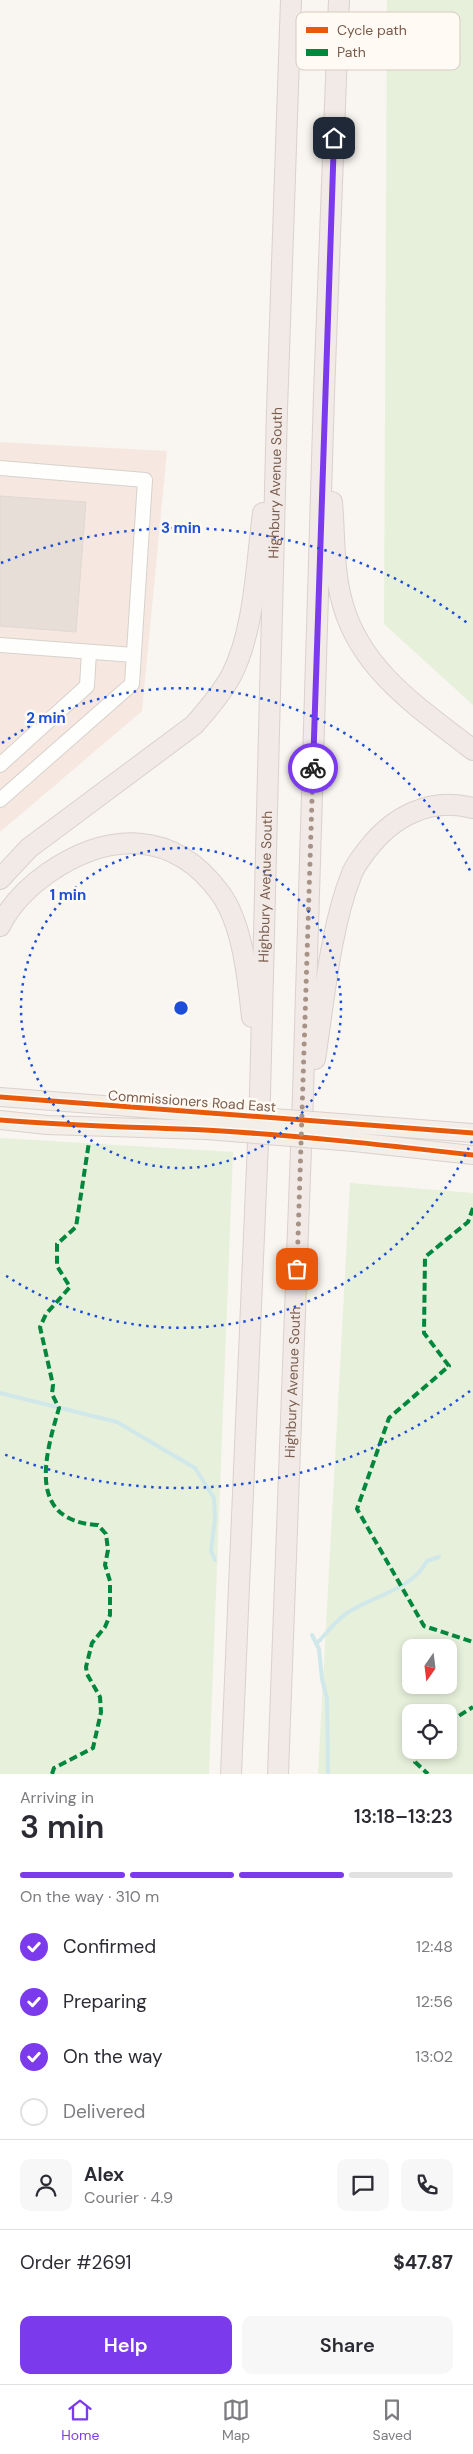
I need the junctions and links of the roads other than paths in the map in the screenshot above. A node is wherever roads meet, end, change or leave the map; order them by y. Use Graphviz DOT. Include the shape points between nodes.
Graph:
graph roads {
  1 [pos="291,0"];
  2 [pos="336,70"];
  3 [pos="324,394"];
  4 [pos="277,410"];
  5 [pos="0,468"];
  6 [pos="0,645"];
  7 [pos="89,652"];
  8 [pos="134,654"];
  9 [pos="473,750"];
  10 [pos="0,765"];
  11 [pos="0,800"];
  12 [pos="473,808"];
  13 [pos="0,879"];
  14 [pos="0,926"];
  15 [pos="260,1094"];
  16 [pos="303,1094"];
  17 [pos="0,1097"];
  18 [pos="0,1120"];
  19 [pos="206,1122"];
  20 [pos="354,1133"];
  21 [pos="473,1133"];
  22 [pos="473,1155"];
  23 [pos="231,1774"];
  24 [pos="278,1774"];
  1 -- 4 [label="highway, Highbury Avenue South"];
  2 -- 3 [label="highway, Highbury Avenue South"];
  3 -- 9 [label="highway" via="338,582 343,605 358,642 370,662 392,685"];
  3 -- 16 [label="highway, Highbury Avenue South"];
  4 -- 13 [label="highway" via="250,614 231,675 215,702 194,725 29,848"];
  4 -- 15 [label="highway, Highbury Avenue South"];
  5 -- 8 [label="lane" via="145,480"];
  6 -- 7 [label="lane"];
  7 -- 8 [label="lane"];
  7 -- 10 [label="lane" via="87,686"];
  8 -- 11 [label="lane" via="132,684"];
  12 -- 16 [label="highway" via="449,804 418,810 378,835 359,860 351,874 340,913 313,1069"];
  14 -- 15 [label="highway" via="16,900 40,879 90,849 139,843 153,845 186,859 200,869 221,894 232,916 249,994"];
  15 -- 23 [label="highway, Highbury Avenue South"];
  16 -- 24 [label="highway, Highbury Avenue South"];
  17 -- 19 [label="main road, Commissioners Road East"];
  18 -- 19 [label="main road, Commissioners Road East" via="47,1124"];
  19 -- 20 [label="main road, Commissioners Road East, bridge"];
  20 -- 21 [label="main road, Commissioners Road East"];
  20 -- 22 [label="main road, Commissioners Road East"];
}
